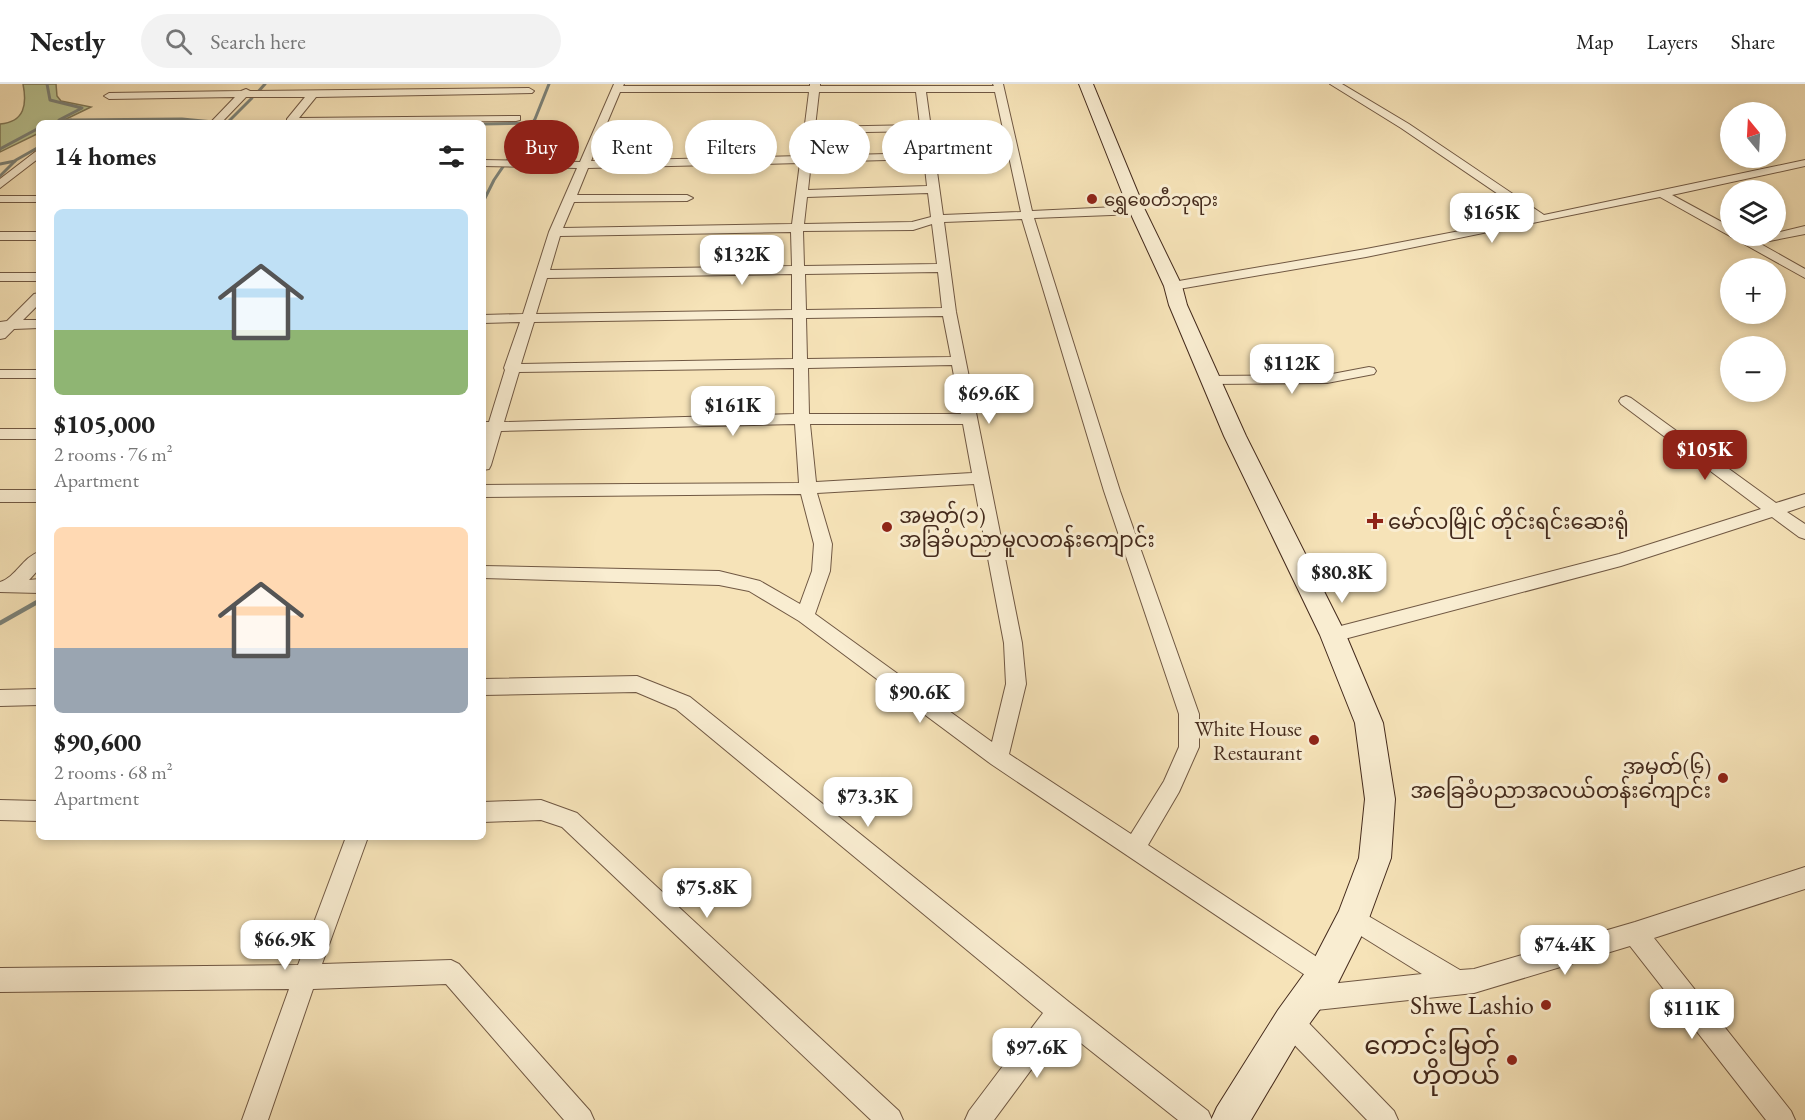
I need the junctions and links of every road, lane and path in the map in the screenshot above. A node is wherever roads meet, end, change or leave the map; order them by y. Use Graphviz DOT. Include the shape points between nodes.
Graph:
graph roads {
  1 [pos="138,84"];
  2 [pos="254,84"];
  3 [pos="1086,84"];
  4 [pos="1335,84"];
  5 [pos="998,86"];
  6 [pos="618,87"];
  7 [pos="815,87"];
  8 [pos="921,89"];
  9 [pos="529,91"];
  10 [pos="243,95"];
  11 [pos="312,95"];
  12 [pos="110,96"];
  13 [pos="126,96"];
  14 [pos="516,118"];
  15 [pos="218,120"];
  16 [pos="292,120"];
  17 [pos="366,120"];
  18 [pos="811,120"];
  19 [pos="924,120"];
  20 [pos="36,155"];
  21 [pos="789,160"];
  22 [pos="486,163"];
  23 [pos="1805,164"];
  24 [pos="582,165"];
  25 [pos="22,167"];
  26 [pos="36,167"];
  27 [pos="804,174"];
  28 [pos="931,174"];
  29 [pos="0,185"];
  30 [pos="933,189"];
  31 [pos="1661,193"];
  32 [pos="802,194"];
  33 [pos="687,198"];
  34 [pos="0,199"];
  35 [pos="36,199"];
  36 [pos="569,199"];
  37 [pos="1137,210"];
  38 [pos="1027,214"];
  39 [pos="936,219"];
  40 [pos="1542,219"];
  41 [pos="1720,226"];
  42 [pos="797,229"];
  43 [pos="1805,230"];
  44 [pos="555,232"];
  45 [pos="1786,234"];
  46 [pos="0,236"];
  47 [pos="36,236"];
  48 [pos="1756,246"];
  49 [pos="942,268"];
  50 [pos="799,270"];
  51 [pos="542,274"];
  52 [pos="1805,274"];
  53 [pos="0,277"];
  54 [pos="36,277"];
  55 [pos="1173,286"];
  56 [pos="36,299"];
  57 [pos="949,312"];
  58 [pos="801,315"];
  59 [pos="527,318"];
  60 [pos="486,319"];
  61 [pos="36,324"];
  62 [pos="5,325"];
  63 [pos="0,335"];
  64 [pos="958,362"];
  65 [pos="802,365"];
  66 [pos="511,368"];
  67 [pos="1370,371"];
  68 [pos="0,374"];
  69 [pos="36,374"];
  70 [pos="1211,380"];
  71 [pos="1626,401"];
  72 [pos="802,419"];
  73 [pos="970,419"];
  74 [pos="490,426"];
  75 [pos="0,434"];
  76 [pos="36,434"];
  77 [pos="486,448"];
  78 [pos="980,478"];
  79 [pos="808,488"];
  80 [pos="486,491"];
  81 [pos="0,496"];
  82 [pos="36,496"];
  83 [pos="1805,500"];
  84 [pos="1772,509"];
  85 [pos="1805,533"];
  86 [pos="36,561"];
  87 [pos="486,573"];
  88 [pos="36,586"];
  89 [pos="5,587"];
  90 [pos="805,616"];
  91 [pos="1333,635"];
  92 [pos="486,687"];
  93 [pos="36,697"];
  94 [pos="0,698"];
  95 [pos="998,758"];
  96 [pos="0,810"];
  97 [pos="36,811"];
  98 [pos="486,812"];
  99 [pos="356,840"];
  100 [pos="1134,849"];
  101 [pos="1804,879"];
  102 [pos="1353,918"];
  103 [pos="1635,933"];
  104 [pos="1324,975"];
  105 [pos="305,976"];
  106 [pos="0,980"];
  107 [pos="1458,983"];
  108 [pos="1307,999"];
  109 [pos="1060,1011"];
  110 [pos="1290,1022"];
  111 [pos="255,1120"];
  112 [pos="581,1120"];
  113 [pos="890,1120"];
  114 [pos="978,1120"];
  115 [pos="1199,1120"];
  116 [pos="1230,1120"];
  117 [pos="1385,1120"];
  118 [pos="1782,1120"];
  1 -- 13 [label="street"];
  2 -- 10 [label="street"];
  3 -- 37 [label="main road"];
  4 -- 40 [label="street" via="1405,126"];
  5 -- 8 [label="street"];
  5 -- 38 [label="street"];
  6 -- 7 [label="street"];
  6 -- 24 [label="street"];
  7 -- 8 [label="street"];
  7 -- 18 [label="street"];
  8 -- 19 [label="street"];
  9 -- 11 [label="street"];
  10 -- 11 [label="street"];
  10 -- 13 [label="street"];
  10 -- 15 [label="street"];
  11 -- 16 [label="street"];
  12 -- 13 [label="street"];
  14 -- 17 [label="street"];
  20 -- 25 [label="street"];
  21 -- 24 [label="street"];
  22 -- 24 [label="street"];
  23 -- 31 [label="street"];
  24 -- 36 [label="street"];
  25 -- 26 [label="street"];
  25 -- 29 [label="street"];
  27 -- 32 [label="street"];
  28 -- 30 [label="street"];
  30 -- 32 [label="street"];
  30 -- 39 [label="street"];
  31 -- 40 [label="street"];
  31 -- 41 [label="street"];
  32 -- 42 [label="street"];
  33 -- 36 [label="street"];
  34 -- 35 [label="street"];
  36 -- 44 [label="street"];
  37 -- 38 [label="street"];
  37 -- 55 [label="main road"];
  38 -- 39 [label="street"];
  38 -- 100 [label="street" via="1112,491 1189,714 1189,747 1172,786"];
  39 -- 42 [label="street" via="913,226"];
  39 -- 49 [label="street"];
  40 -- 55 [label="street"];
  42 -- 44 [label="street"];
  42 -- 50 [label="street"];
  43 -- 45 [label="street"];
  44 -- 51 [label="street"];
  46 -- 47 [label="street"];
  48 -- 52 [label="street"];
  49 -- 50 [label="street"];
  49 -- 57 [label="street"];
  50 -- 51 [label="street"];
  50 -- 58 [label="street"];
  51 -- 59 [label="street"];
  53 -- 54 [label="street"];
  55 -- 70 [label="main road"];
  56 -- 62 [label="street"];
  57 -- 58 [label="street"];
  57 -- 64 [label="street"];
  58 -- 59 [label="street"];
  58 -- 65 [label="street"];
  59 -- 60 [label="street"];
  59 -- 66 [label="street"];
  61 -- 62 [label="street"];
  62 -- 63 [label="street"];
  64 -- 65 [label="street"];
  64 -- 73 [label="street"];
  65 -- 66 [label="street"];
  65 -- 72 [label="street"];
  66 -- 74 [label="street"];
  67 -- 70 [label="street" via="1327,379"];
  68 -- 69 [label="street"];
  70 -- 91 [label="main road"];
  71 -- 84 [label="street"];
  72 -- 73 [label="street"];
  72 -- 74 [label="street"];
  72 -- 79 [label="street"];
  73 -- 78 [label="street"];
  74 -- 77 [label="street"];
  75 -- 76 [label="street"];
  78 -- 79 [label="street"];
  78 -- 95 [label="street" via="1013,643 1016,684"];
  79 -- 80 [label="street"];
  79 -- 90 [label="street" via="823,544 821,571"];
  81 -- 82 [label="street"];
  83 -- 84 [label="street"];
  84 -- 85 [label="street"];
  84 -- 91 [label="street" via="1621,560"];
  86 -- 89 [label="street"];
  87 -- 90 [label="street" via="719,578 754,586"];
  88 -- 89 [label="street"];
  90 -- 95 [label="street"];
  91 -- 102 [label="main road" via="1369,723 1380,799 1375,858"];
  92 -- 109 [label="street" via="637,684 682,703"];
  93 -- 94 [label="street"];
  95 -- 100 [label="street"];
  96 -- 97 [label="street"];
  98 -- 113 [label="street" via="541,810 569,820"];
  99 -- 105 [label="street"];
  100 -- 104 [label="street"];
  101 -- 103 [label="street"];
  102 -- 104 [label="main road"];
  102 -- 107 [label="street"];
  103 -- 107 [label="street"];
  103 -- 118 [label="street"];
  104 -- 108 [label="main road"];
  105 -- 106 [label="street"];
  105 -- 111 [label="street"];
  105 -- 112 [label="street" via="451,972"];
  107 -- 108 [label="street"];
  108 -- 110 [label="main road"];
  109 -- 114 [label="street"];
  109 -- 115 [label="street"];
  110 -- 116 [label="main road"];
  110 -- 117 [label="street"];
}
